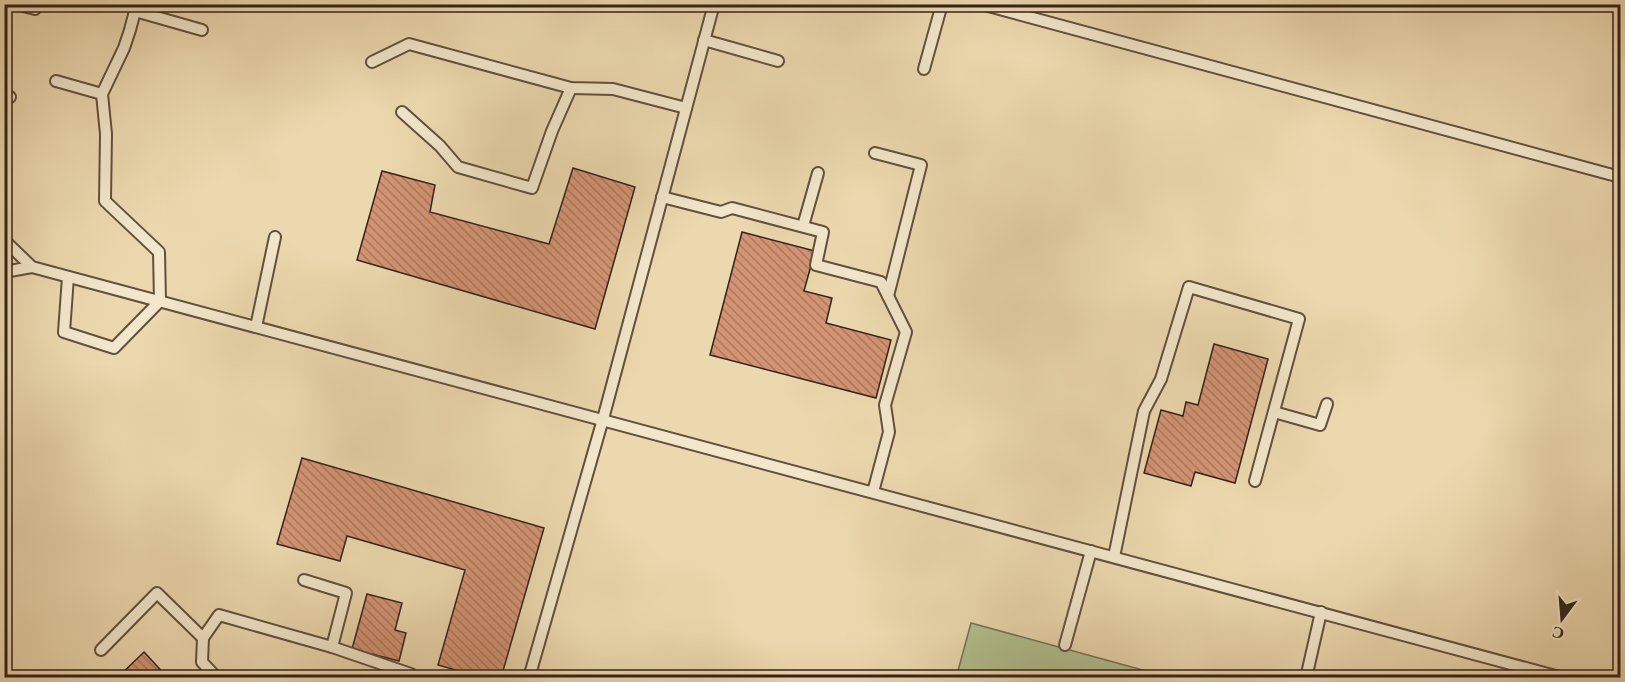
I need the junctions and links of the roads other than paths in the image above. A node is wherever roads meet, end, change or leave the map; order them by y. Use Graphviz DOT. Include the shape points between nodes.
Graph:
graph roads {
  1 [pos="15,4"];
  2 [pos="37,4"];
  3 [pos="714,4"];
  4 [pos="942,4"];
  5 [pos="981,4"];
  6 [pos="133,8"];
  7 [pos="202,30"];
  8 [pos="704,40"];
  9 [pos="778,61"];
  10 [pos="372,62"];
  11 [pos="924,69"];
  12 [pos="56,81"];
  13 [pos="571,88"];
  14 [pos="102,94"];
  15 [pos="686,108"];
  16 [pos="402,112"];
  17 [pos="875,153"];
  18 [pos="818,172"];
  19 [pos="1620,177"];
  20 [pos="662,197"];
  21 [pos="803,226"];
  22 [pos="275,237"];
  23 [pos="4,240"];
  24 [pos="32,267"];
  25 [pos="4,272"];
  26 [pos="68,277"];
  27 [pos="888,296"];
  28 [pos="160,301"];
  29 [pos="256,327"];
  30 [pos="1326,404"];
  31 [pos="1274,412"];
  32 [pos="603,420"];
  33 [pos="1255,481"];
  34 [pos="873,492"];
  35 [pos="1091,551"];
  36 [pos="1114,557"];
  37 [pos="304,580"];
  38 [pos="1321,612"];
  39 [pos="203,638"];
  40 [pos="1065,645"];
  41 [pos="332,647"];
  42 [pos="101,650"];
  43 [pos="411,674"];
  44 [pos="217,678"];
  45 [pos="530,678"];
  46 [pos="1306,678"];
  47 [pos="1563,678"];
  1 -- 2 [label="lane" via="35,9"];
  3 -- 8 [label="lane"];
  4 -- 11 [label="lane"];
  5 -- 19 [label="lane"];
  6 -- 7 [label="lane"];
  6 -- 14 [label="lane" via="124,48"];
  8 -- 9 [label="lane"];
  8 -- 15 [label="lane"];
  10 -- 13 [label="lane" via="409,44"];
  12 -- 14 [label="lane"];
  13 -- 15 [label="lane" via="613,89"];
  13 -- 16 [label="lane" via="532,188 458,167"];
  14 -- 28 [label="lane" via="105,201 159,252"];
  15 -- 20 [label="lane"];
  17 -- 27 [label="lane" via="921,165"];
  18 -- 21 [label="lane"];
  20 -- 21 [label="lane" via="721,212 732,208"];
  20 -- 32 [label="lane"];
  21 -- 27 [label="lane" via="823,232 816,265 881,282"];
  22 -- 29 [label="lane"];
  23 -- 24 [label="lane"];
  24 -- 25 [label="lane"];
  24 -- 26 [label="lane"];
  26 -- 28 [label="lane"];
  26 -- 28 [label="lane" via="64,332 114,348"];
  27 -- 34 [label="lane" via="906,332 885,405 889,432"];
  28 -- 29 [label="lane"];
  29 -- 32 [label="lane"];
  30 -- 31 [label="lane" via="1320,425"];
  31 -- 33 [label="lane"];
  31 -- 36 [label="lane" via="1299,319 1189,287 1161,379 1144,411"];
  32 -- 34 [label="lane"];
  32 -- 45 [label="lane"];
  34 -- 35 [label="lane"];
  35 -- 36 [label="lane"];
  35 -- 40 [label="lane"];
  36 -- 38 [label="lane"];
  37 -- 41 [label="lane" via="346,593"];
  38 -- 46 [label="lane"];
  38 -- 47 [label="lane"];
  39 -- 41 [label="lane" via="219,615"];
  39 -- 42 [label="lane" via="157,593"];
  39 -- 44 [label="lane" via="202,662"];
  41 -- 43 [label="lane"];
}
